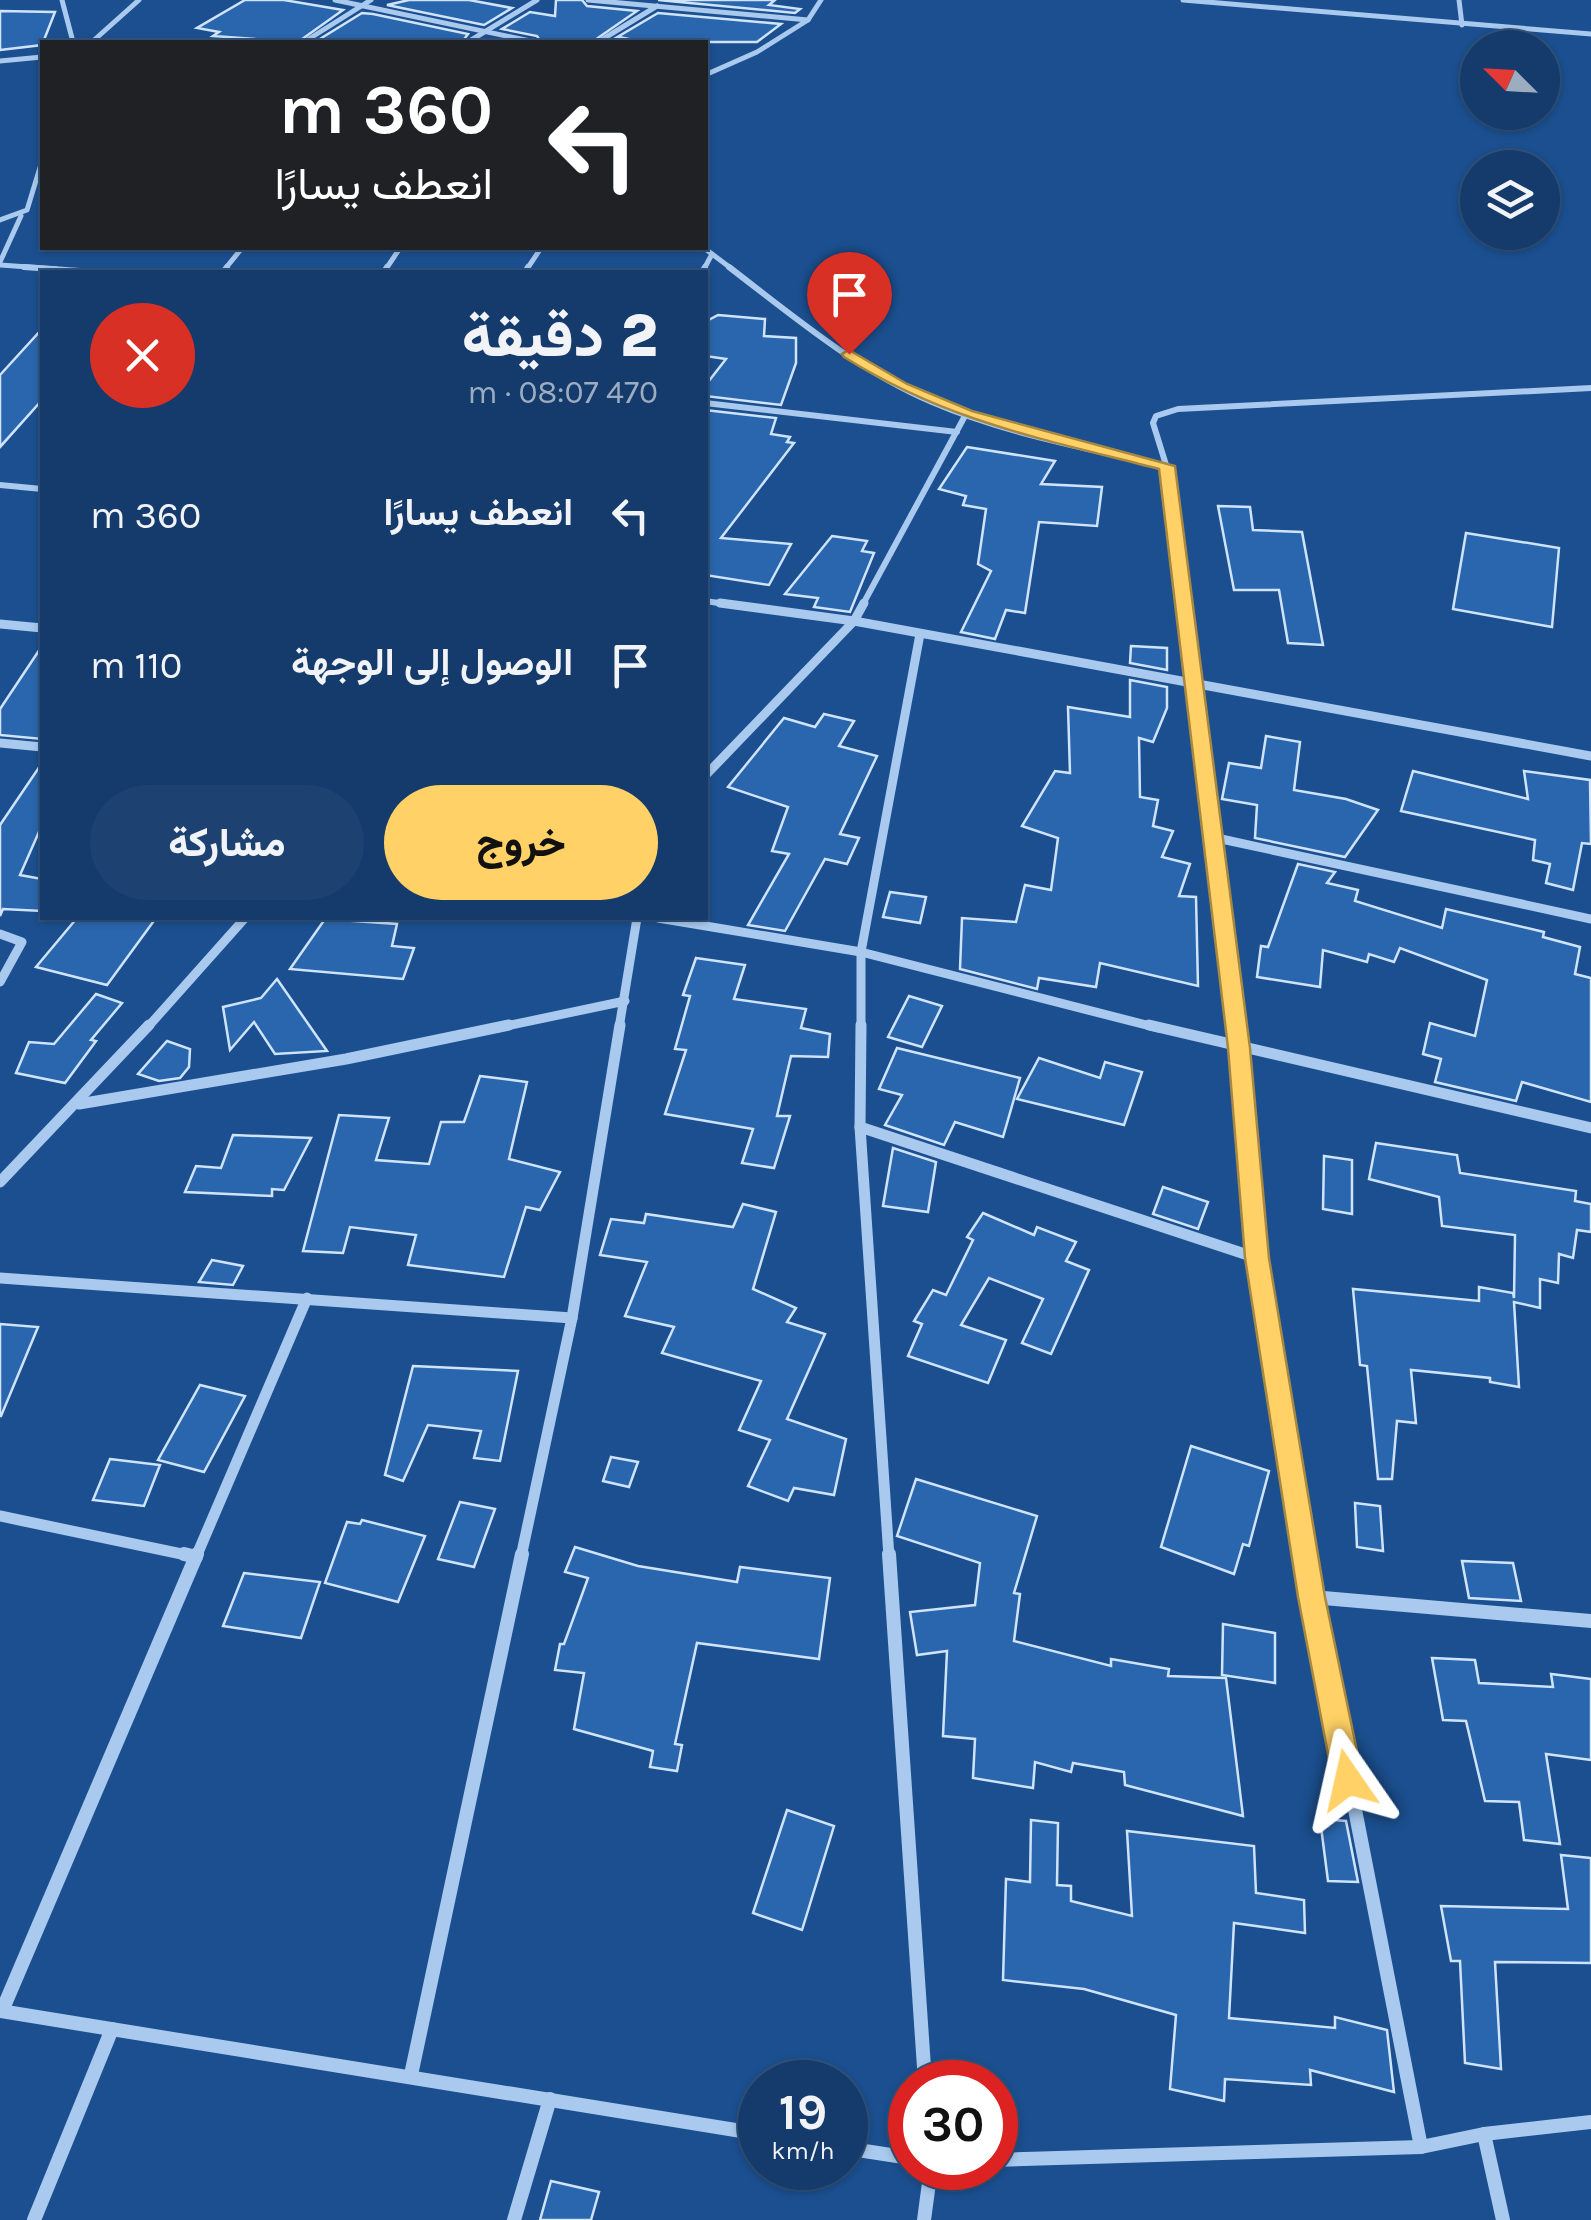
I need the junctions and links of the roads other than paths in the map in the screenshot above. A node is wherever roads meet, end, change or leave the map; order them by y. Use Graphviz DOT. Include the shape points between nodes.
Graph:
graph roads {
  1 [pos="62,0"];
  2 [pos="139,0"];
  3 [pos="334,0"];
  4 [pos="371,0"];
  5 [pos="537,0"];
  6 [pos="588,0"];
  7 [pos="821,0"];
  8 [pos="1182,0"];
  9 [pos="1459,0"];
  10 [pos="1225,2"];
  11 [pos="674,3"];
  12 [pos="659,5"];
  13 [pos="362,6"];
  14 [pos="808,20"];
  15 [pos="1462,25"];
  16 [pos="486,32"];
  17 [pos="1591,34"];
  18 [pos="73,40"];
  19 [pos="94,40"];
  20 [pos="307,40"];
  21 [pos="472,40"];
  22 [pos="525,40"];
  23 [pos="601,40"];
  24 [pos="40,58"];
  25 [pos="0,61"];
  26 [pos="708,75"];
  27 [pos="40,168"];
  28 [pos="32,198"];
  29 [pos="40,198"];
  30 [pos="21,216"];
  31 [pos="0,220"];
  32 [pos="240,250"];
  33 [pos="707,250"];
  34 [pos="712,254"];
  35 [pos="0,263"];
  36 [pos="73,270"];
  37 [pos="225,270"];
  38 [pos="703,270"];
  39 [pos="1591,388"];
  40 [pos="708,403"];
  41 [pos="966,414"];
  42 [pos="958,432"];
  43 [pos="1167,466"];
  44 [pos="0,485"];
  45 [pos="40,489"];
  46 [pos="708,601"];
  47 [pos="854,621"];
  48 [pos="0,624"];
  49 [pos="40,628"];
  50 [pos="920,634"];
  51 [pos="1196,684"];
  52 [pos="0,744"];
  53 [pos="40,747"];
  54 [pos="1591,756"];
  55 [pos="708,773"];
  56 [pos="1212,837"];
  57 [pos="243,920"];
  58 [pos="637,920"];
  59 [pos="670,920"];
  60 [pos="1591,920"];
  61 [pos="0,934"];
  62 [pos="862,952"];
  63 [pos="0,982"];
  64 [pos="624,1001"];
  65 [pos="1239,1048"];
  66 [pos="78,1104"];
  67 [pos="860,1127"];
  68 [pos="1591,1128"];
  69 [pos="1,1180"];
  70 [pos="1257,1258"];
  71 [pos="0,1278"];
  72 [pos="307,1298"];
  73 [pos="572,1318"];
  74 [pos="0,1516"];
  75 [pos="196,1556"];
  76 [pos="1312,1597"];
  77 [pos="1591,1621"];
  78 [pos="1,2011"];
  79 [pos="112,2029"];
  80 [pos="924,2060"];
  81 [pos="411,2075"];
  82 [pos="550,2099"];
  83 [pos="1591,2122"];
  84 [pos="738,2130"];
  85 [pos="1484,2134"];
  86 [pos="1422,2147"];
  87 [pos="1018,2159"];
  88 [pos="927,2190"];
  89 [pos="34,2220"];
  90 [pos="514,2220"];
  91 [pos="924,2220"];
  92 [pos="1503,2220"];
  1 -- 18 [label="street"];
  2 -- 19 [label="street"];
  3 -- 13 [label="street"];
  4 -- 13 [label="street"];
  5 -- 16 [label="street"];
  6 -- 12 [label="street"];
  7 -- 14 [label="street"];
  8 -- 10 [label="street"];
  9 -- 15 [label="street"];
  10 -- 15 [label="street"];
  11 -- 12 [label="street"];
  11 -- 14 [label="street"];
  12 -- 23 [label="street"];
  13 -- 16 [label="street"];
  13 -- 20 [label="street"];
  14 -- 26 [label="street"];
  15 -- 17 [label="street"];
  16 -- 21 [label="street"];
  16 -- 22 [label="street"];
  24 -- 25 [label="street"];
  27 -- 28 [label="street"];
  28 -- 29 [label="street"];
  28 -- 30 [label="street"];
  30 -- 31 [label="street"];
  30 -- 35 [label="street"];
  32 -- 37 [label="street"];
  33 -- 34 [label="street"];
  34 -- 38 [label="street"];
  34 -- 41 [label="street" via="874,372"];
  35 -- 36 [label="street"];
  39 -- 43 [label="street" via="1165,411 1153,422"];
  40 -- 42 [label="street"];
  41 -- 42 [label="street"];
  41 -- 43 [label="street"];
  42 -- 47 [label="street"];
  43 -- 51 [label="street"];
  44 -- 45 [label="street"];
  46 -- 47 [label="street"];
  47 -- 50 [label="street"];
  47 -- 55 [label="street"];
  48 -- 49 [label="street"];
  50 -- 51 [label="street"];
  50 -- 62 [label="street"];
  51 -- 54 [label="street"];
  51 -- 56 [label="street"];
  52 -- 53 [label="street"];
  56 -- 60 [label="street"];
  56 -- 65 [label="street"];
  57 -- 66 [label="street"];
  58 -- 64 [label="street"];
  59 -- 62 [label="street"];
  61 -- 63 [label="street" via="22,942"];
  62 -- 65 [label="street"];
  62 -- 67 [label="street"];
  64 -- 66 [label="street" via="346,1059"];
  64 -- 73 [label="street"];
  65 -- 68 [label="street"];
  65 -- 70 [label="street"];
  66 -- 69 [label="street"];
  67 -- 70 [label="street"];
  67 -- 80 [label="street"];
  70 -- 76 [label="street"];
  71 -- 72 [label="street"];
  72 -- 73 [label="street"];
  72 -- 75 [label="street"];
  73 -- 81 [label="street"];
  74 -- 75 [label="street"];
  75 -- 78 [label="street"];
  76 -- 77 [label="street"];
  76 -- 86 [label="street"];
  78 -- 79 [label="street"];
  79 -- 81 [label="street"];
  79 -- 89 [label="street"];
  81 -- 82 [label="street"];
  82 -- 84 [label="street"];
  82 -- 90 [label="street"];
  83 -- 85 [label="street"];
  85 -- 86 [label="street"];
  85 -- 92 [label="street"];
  86 -- 87 [label="street"];
  88 -- 91 [label="street"];
}
